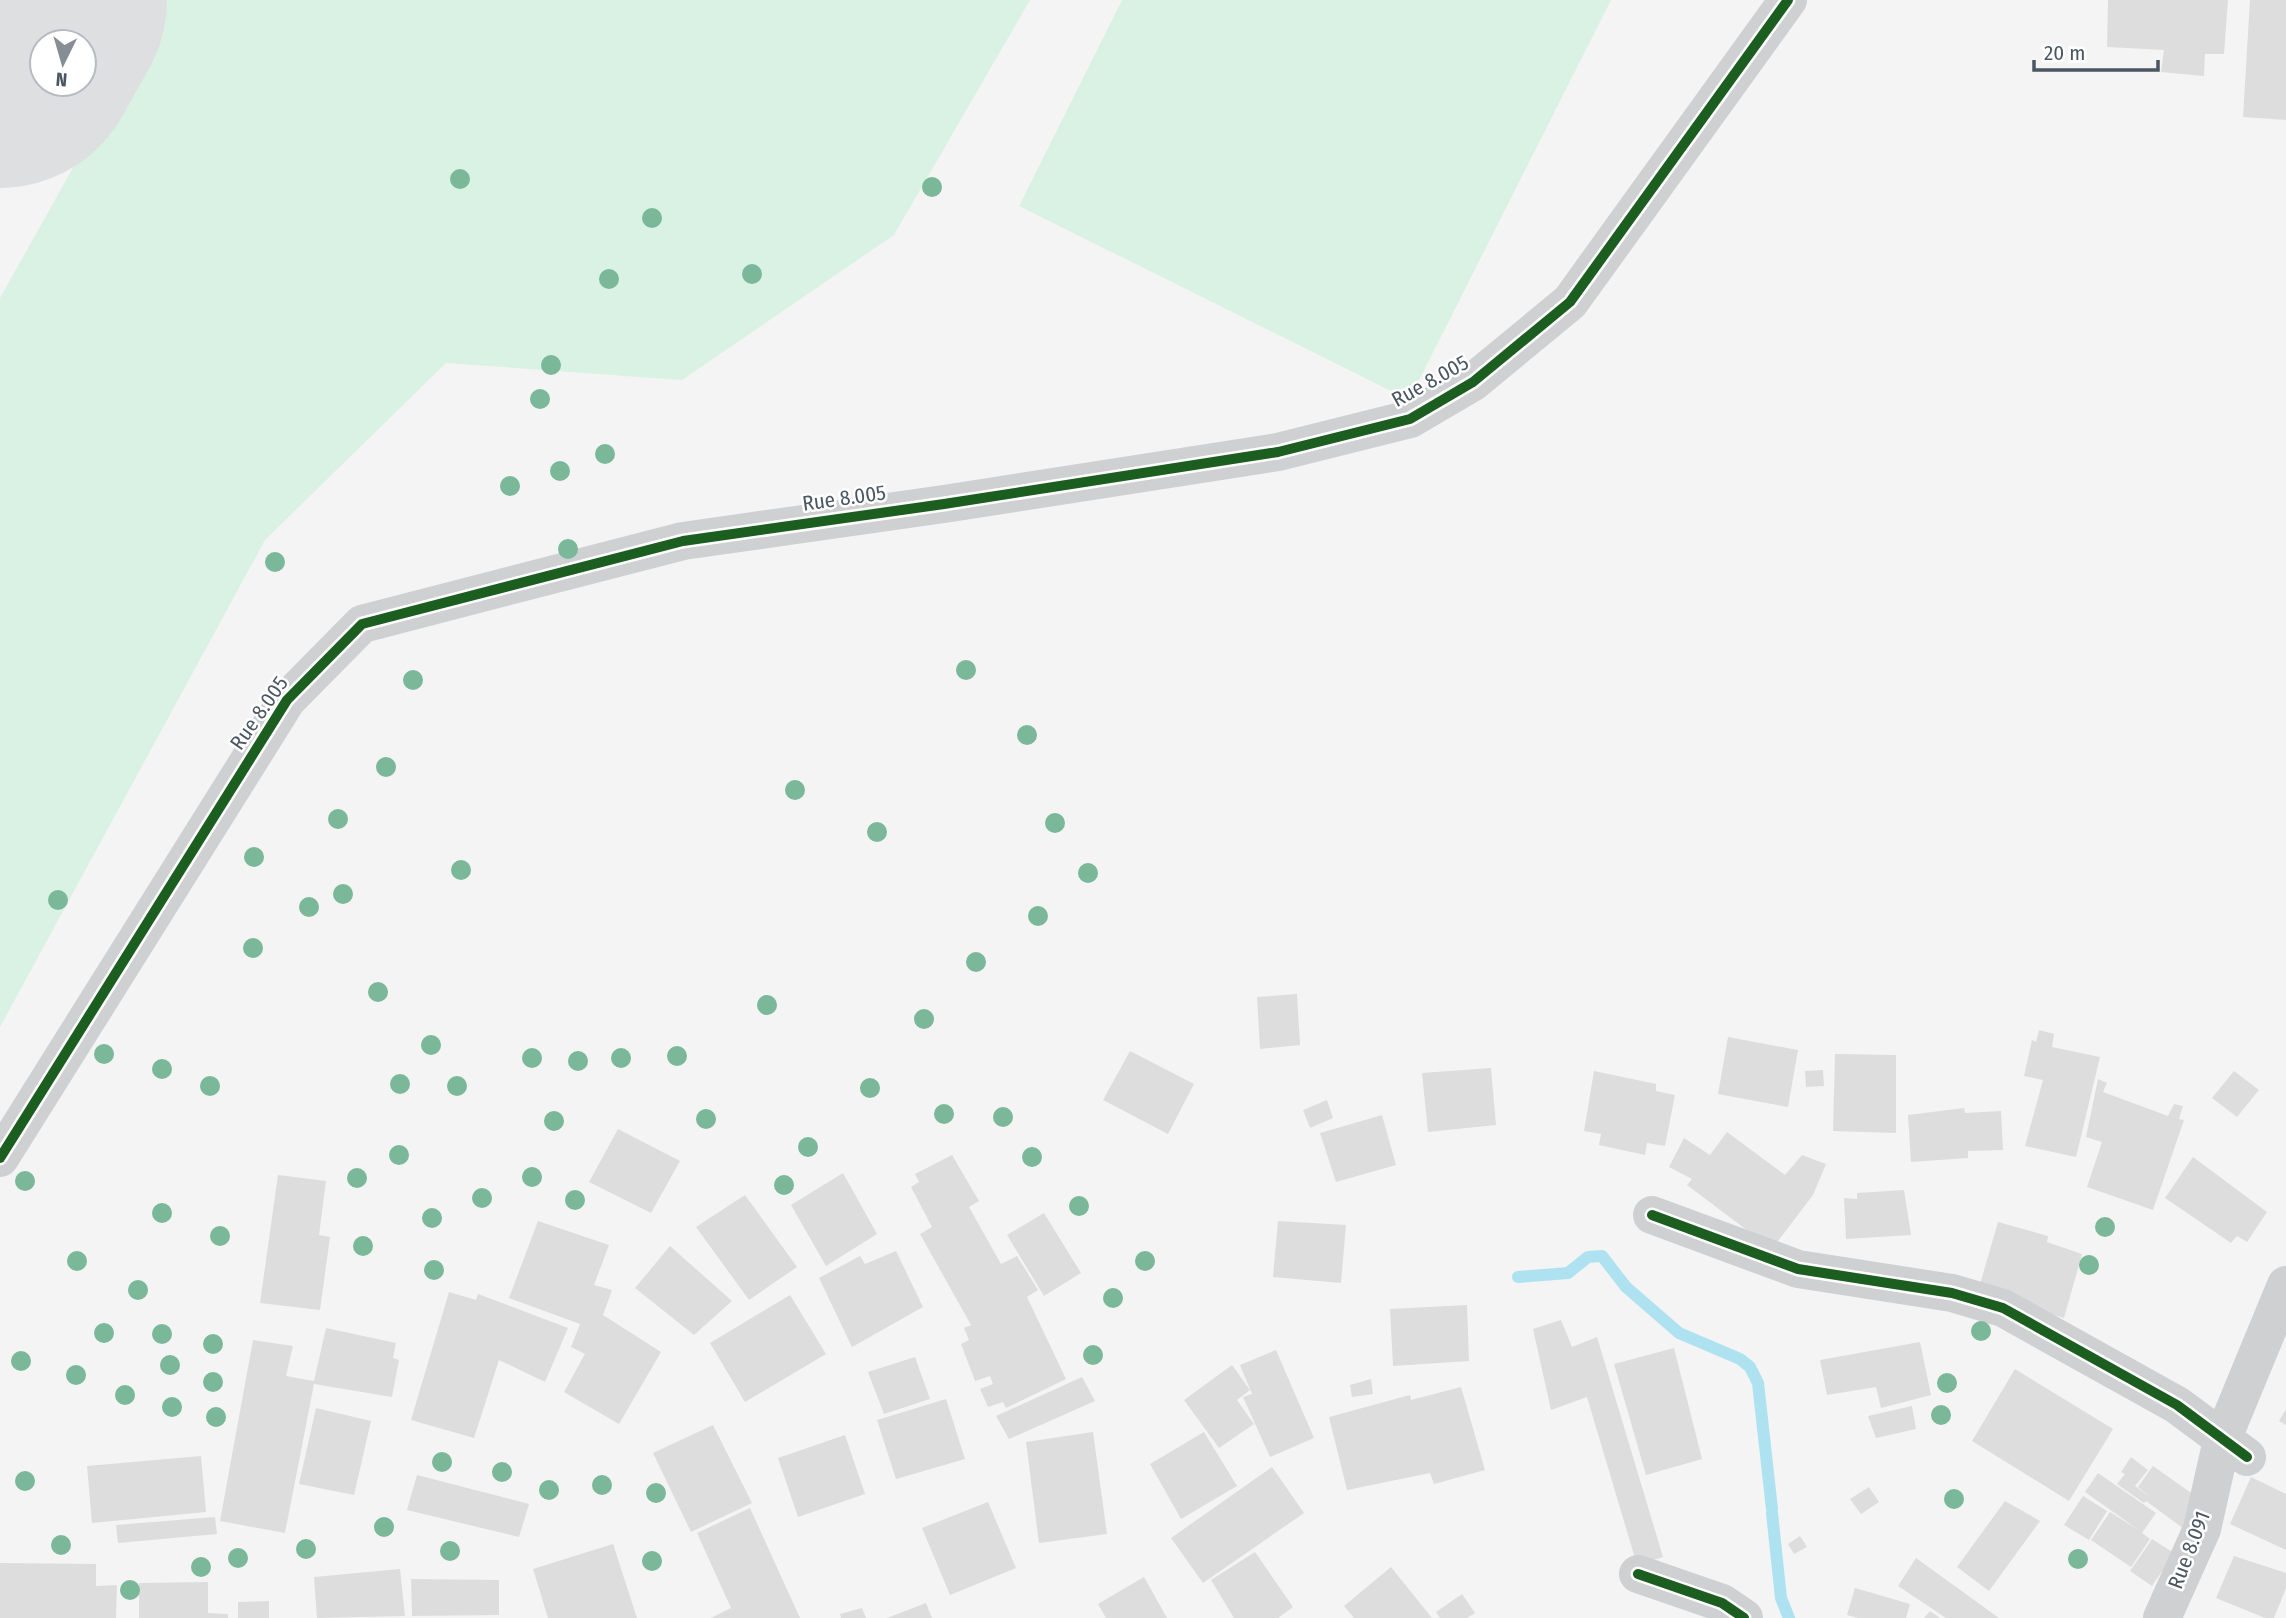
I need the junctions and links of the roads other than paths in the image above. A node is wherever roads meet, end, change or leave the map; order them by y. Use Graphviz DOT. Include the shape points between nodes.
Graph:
graph roads {
  1 [pos="1788,0"];
  2 [pos="0,1158"];
  3 [pos="1652,1215"];
  4 [pos="2286,1285"];
  5 [pos="2234,1449"];
  6 [pos="1638,1574"];
  7 [pos="1744,1618"];
  8 [pos="2162,1618"];
  1 -- 2 [label="street, Rue 8.005" via="1570,302 1473,383 1410,419 1278,452 683,541 362,624 287,700"];
  3 -- 5 [label="street" via="1798,1269 1952,1293 2003,1308 2177,1405"];
  4 -- 5 [label="street, Rue 8.091"];
  5 -- 8 [label="street, Rue 8.091"];
  6 -- 7 [label="street" via="1722,1603"];
}
